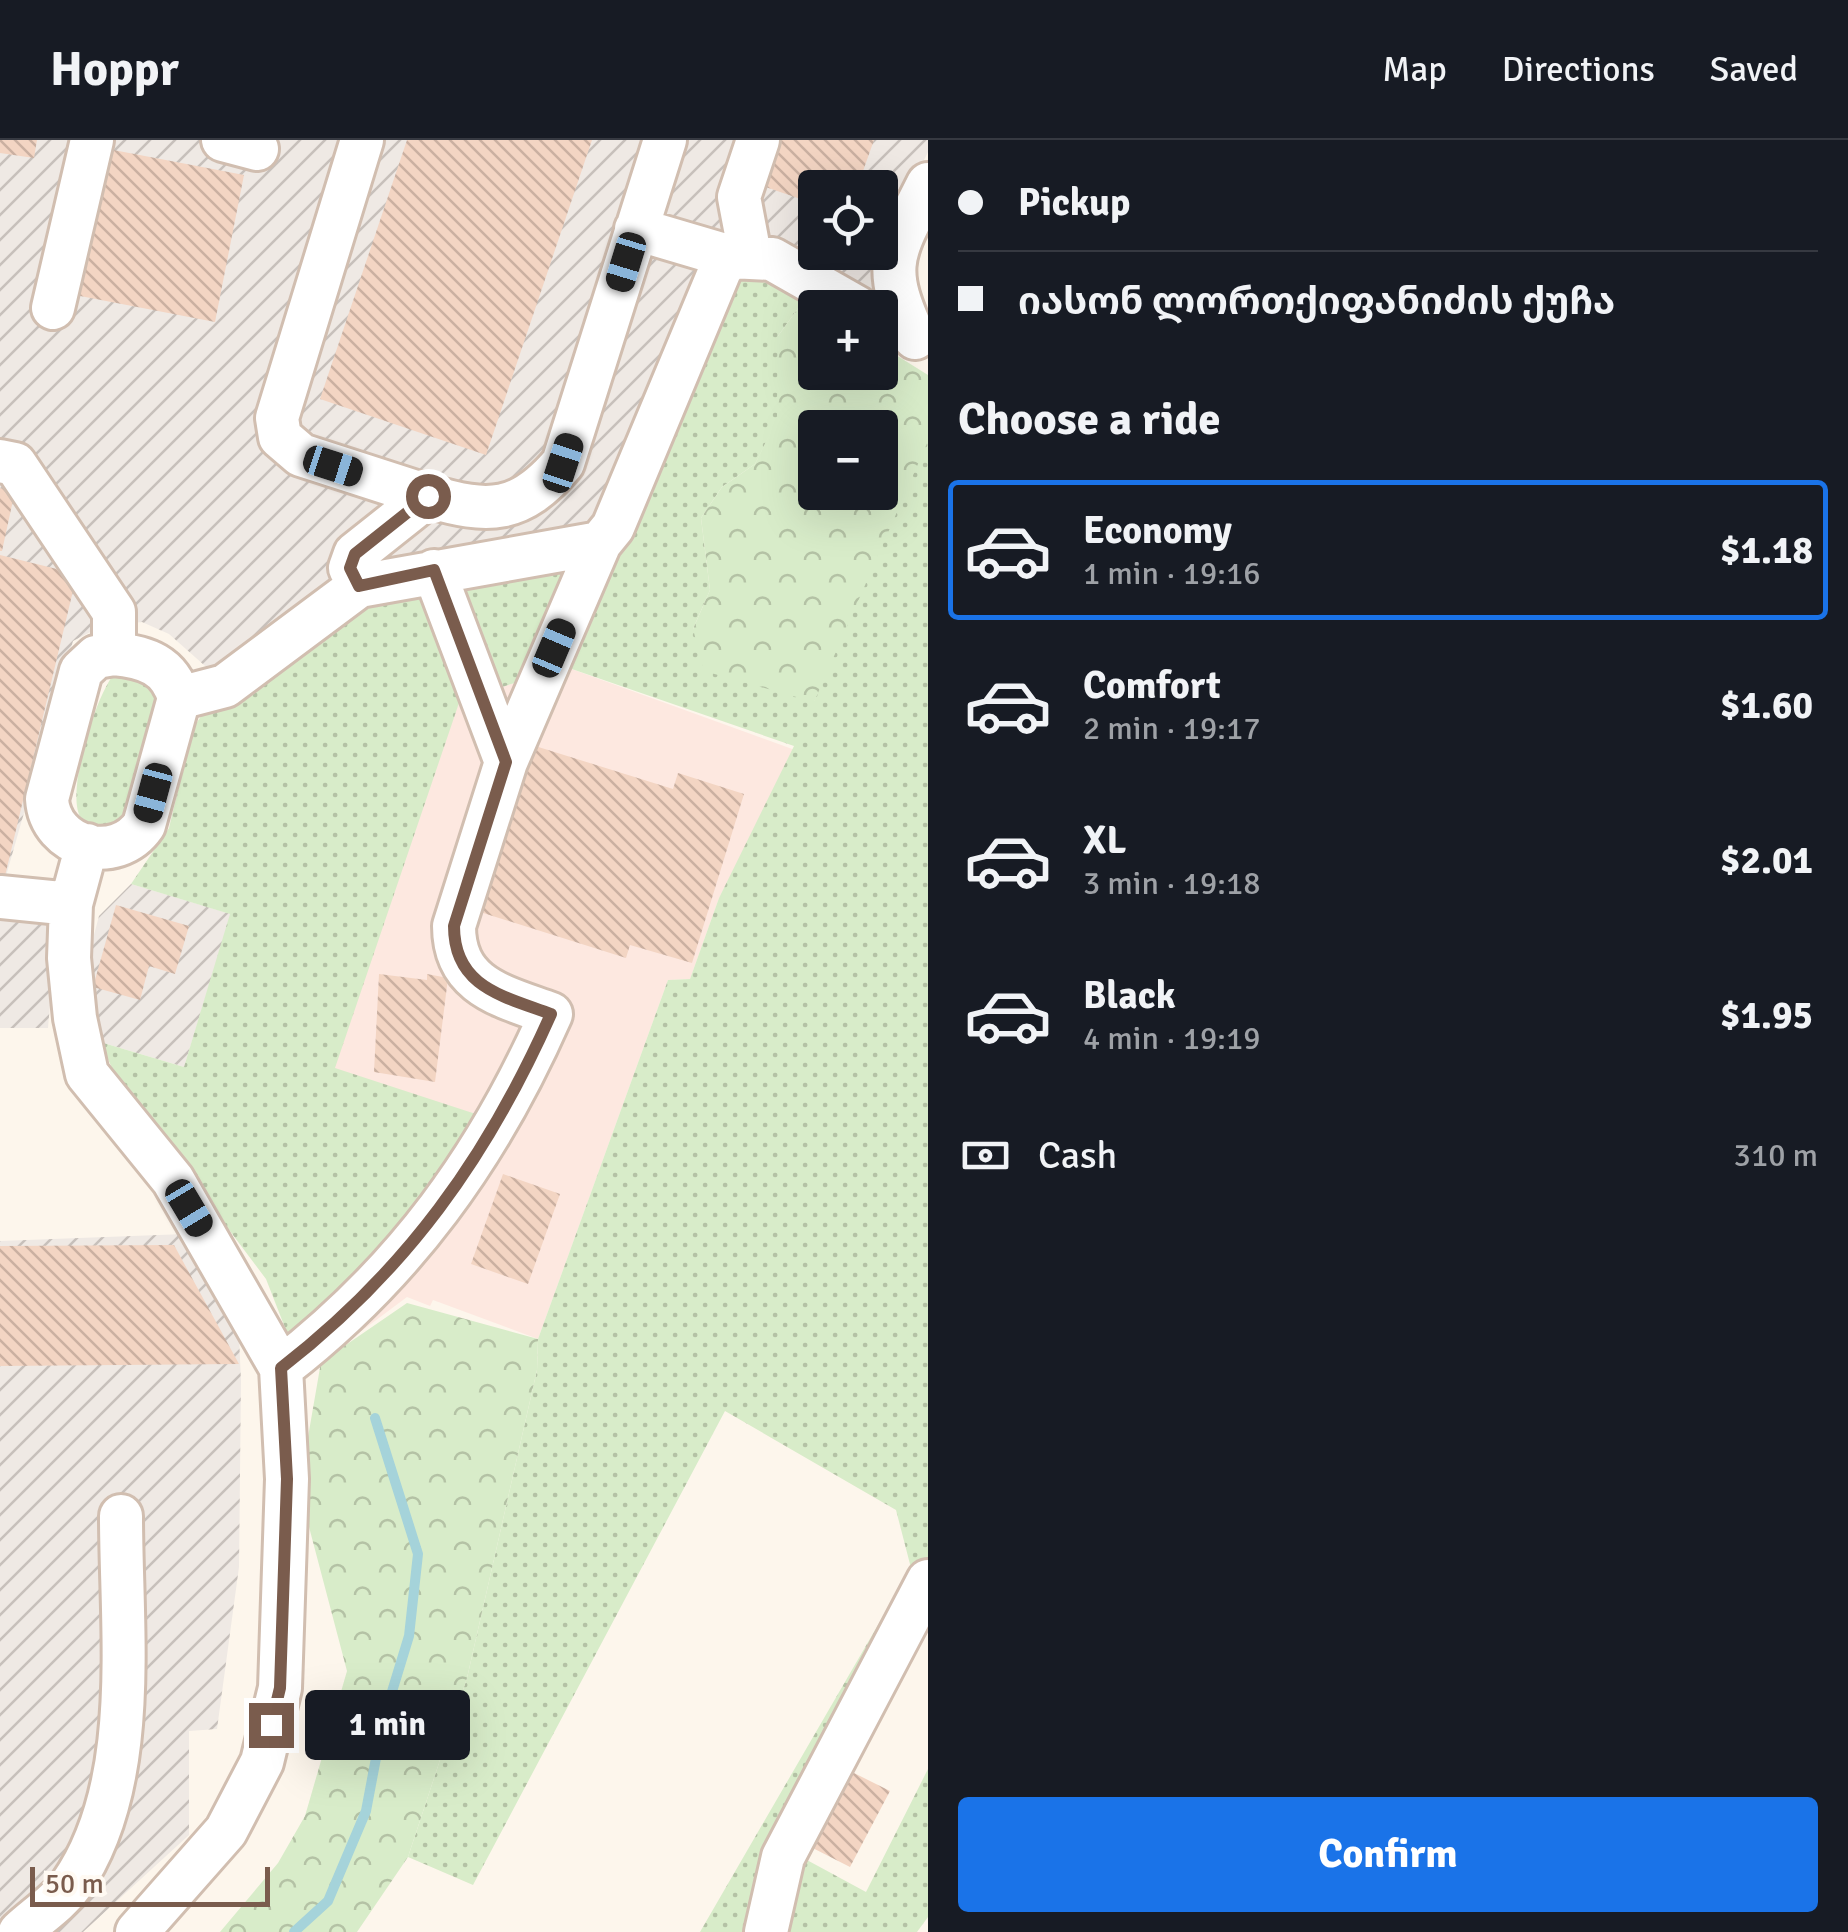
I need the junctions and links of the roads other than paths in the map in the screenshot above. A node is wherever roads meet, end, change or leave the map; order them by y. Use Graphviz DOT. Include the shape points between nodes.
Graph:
graph roads {
  1 [pos="92,140"];
  2 [pos="362,140"];
  3 [pos="664,140"];
  4 [pos="758,140"];
  5 [pos="928,184"];
  6 [pos="636,229"];
  7 [pos="751,257"];
  8 [pos="820,290"];
  9 [pos="52,308"];
  10 [pos="908,334"];
  11 [pos="0,462"];
  12 [pos="428,496"];
  13 [pos="600,543"];
  14 [pos="434,570"];
  15 [pos="359,586"];
  16 [pos="114,654"];
  17 [pos="179,698"];
  18 [pos="506,762"];
  19 [pos="86,845"];
  20 [pos="0,897"];
  21 [pos="71,904"];
  22 [pos="281,1368"];
  23 [pos="122,1516"];
  24 [pos="928,1580"];
  25 [pos="20,1932"];
  26 [pos="137,1932"];
  27 [pos="766,1932"];
  1 -- 9 [label="street"];
  2 -- 12 [label="street" via="276,418 280,437 301,456"];
  3 -- 6 [label="street"];
  4 -- 7 [label="street" via="739,197"];
  5 -- 10 [label="street" via="892,261 894,294"];
  6 -- 7 [label="street"];
  6 -- 12 [label="street" via="563,463 524,500 499,507 471,508"];
  7 -- 8 [label="street"];
  7 -- 13 [label="street" via="721,268 613,527"];
  11 -- 16 [label="street" via="16,464 114,612"];
  12 -- 15 [label="street" via="355,554 350,568"];
  13 -- 14 [label="street"];
  13 -- 18 [label="street"];
  14 -- 15 [label="street"];
  14 -- 18 [label="street"];
  15 -- 17 [label="street" via="225,686"];
  16 -- 17 [label="street" via="159,665 174,680"];
  16 -- 19 [label="street" via="96,656 81,672 46,799 57,832"];
  17 -- 19 [label="street" via="136,837 120,846"];
  18 -- 22 [label="street" via="454,926 454,948 478,987 551,1014 489,1134 420,1239 328,1332"];
  19 -- 21 [label="street"];
  20 -- 21 [label="street"];
  21 -- 22 [label="street" via="74,1018 87,1074 172,1180"];
  22 -- 26 [label="street" via="287,1479 280,1688 262,1762 226,1831"];
  23 -- 25 [label="street" via="120,1736 108,1812 70,1886"];
  24 -- 27 [label="street" via="783,1857"];
}
